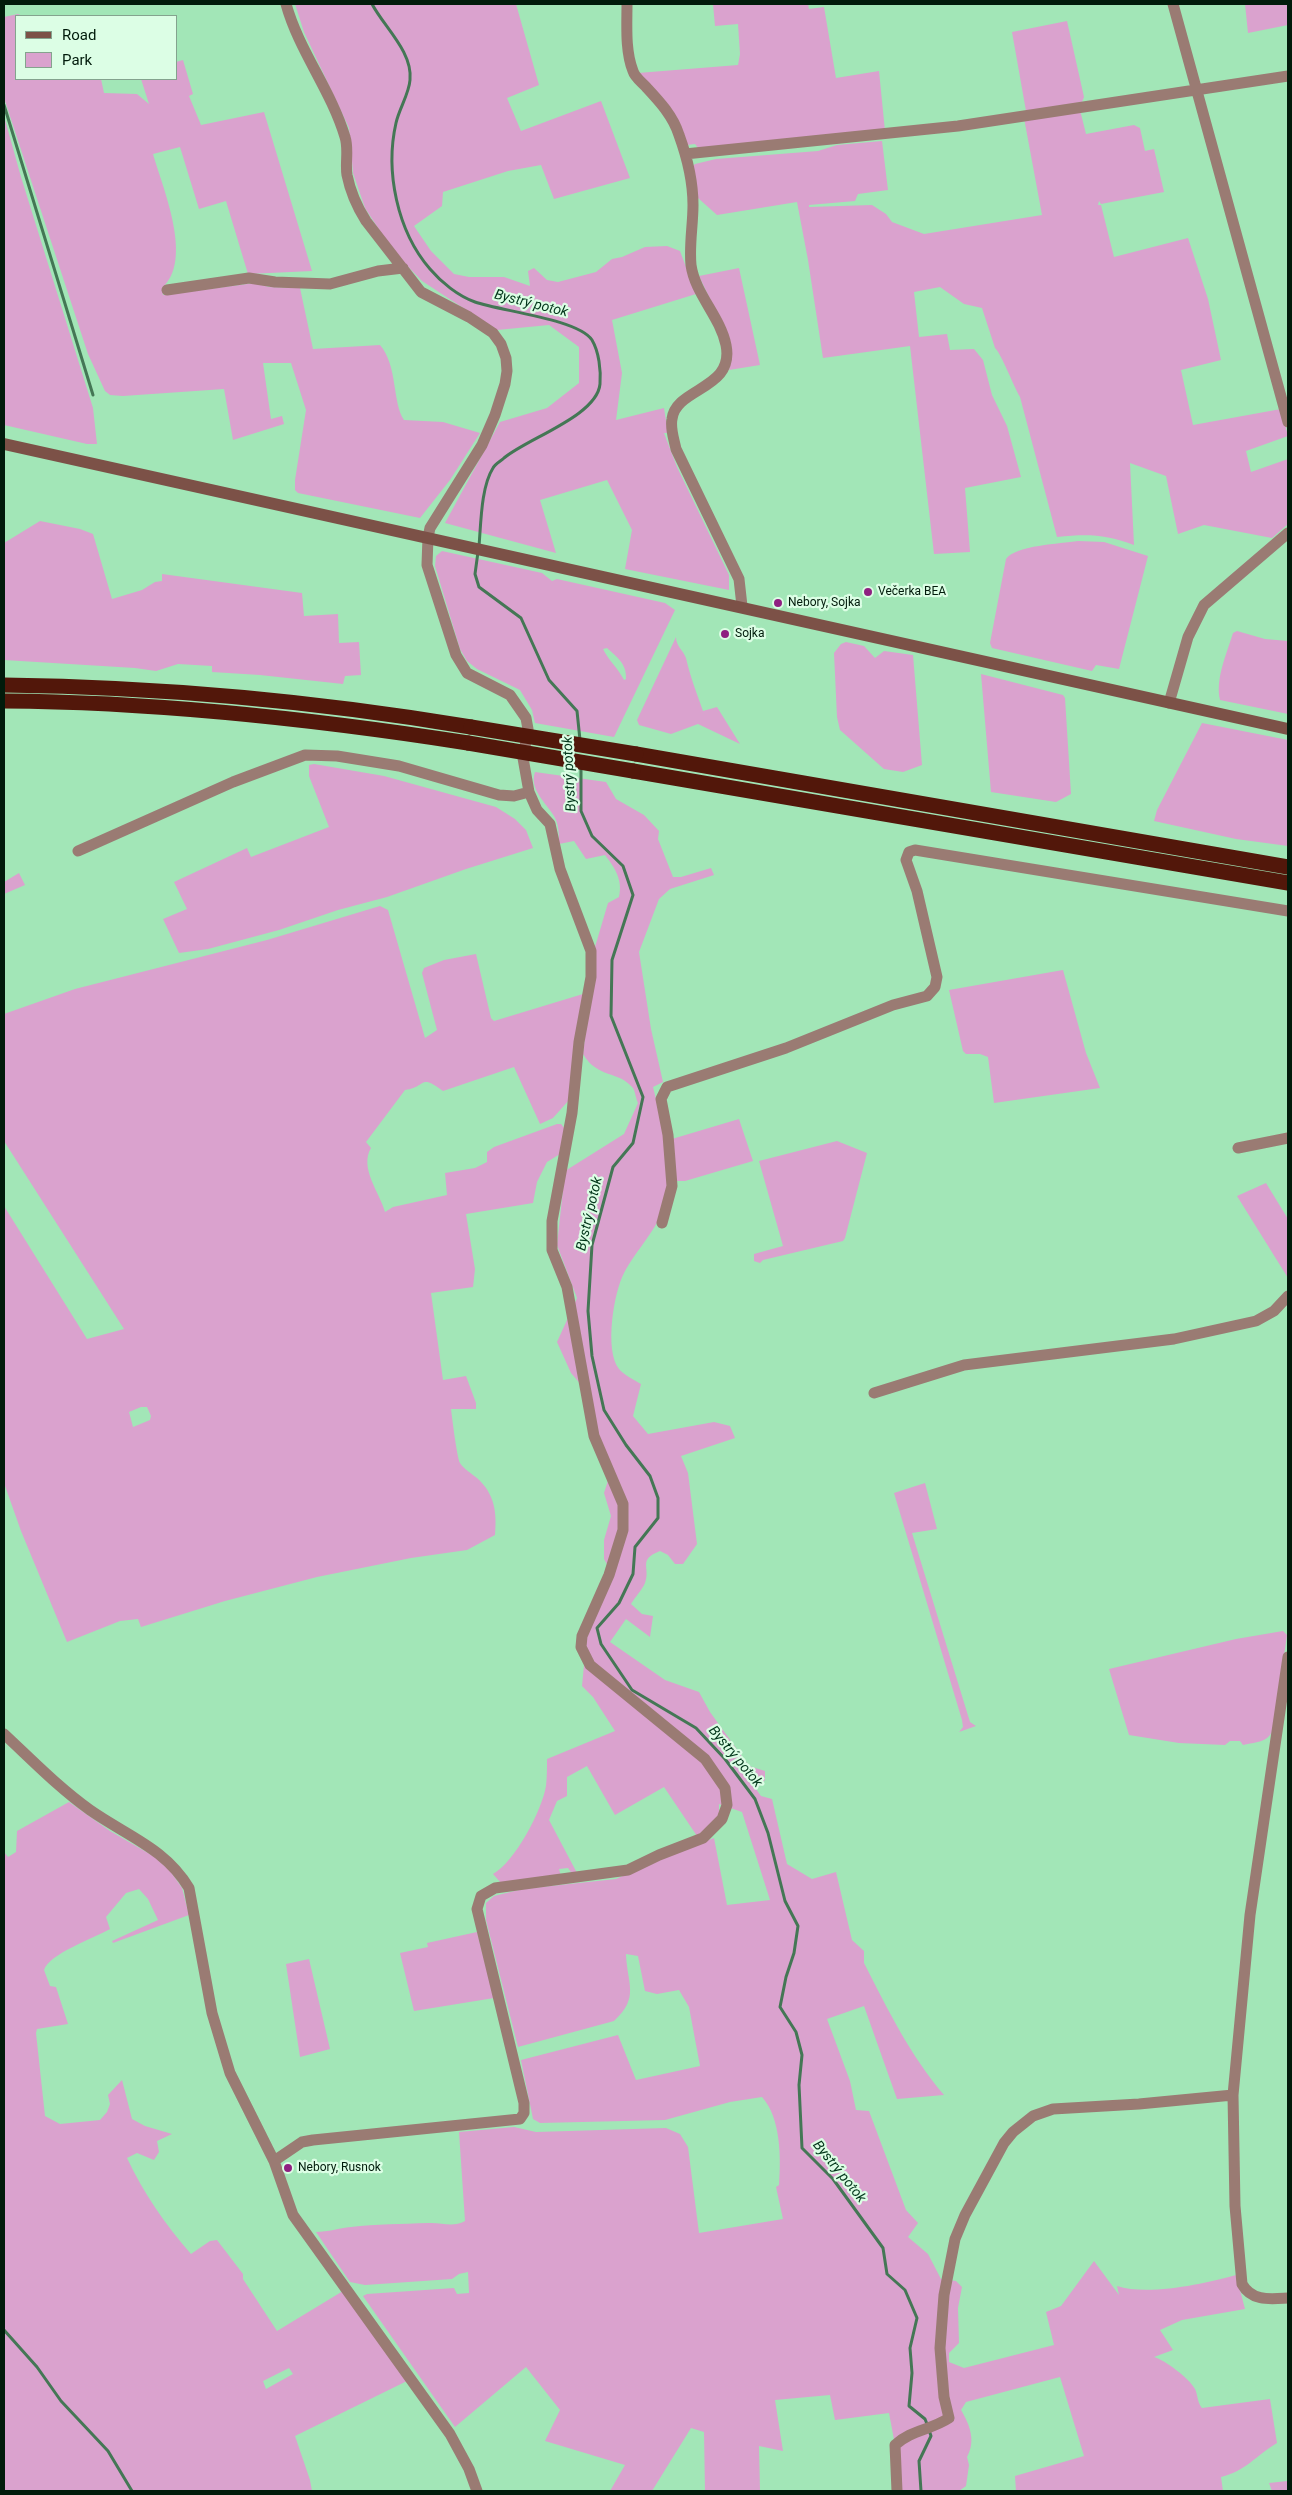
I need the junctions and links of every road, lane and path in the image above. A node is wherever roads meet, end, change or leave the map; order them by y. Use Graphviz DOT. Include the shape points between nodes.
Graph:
graph roads {
  1 [pos="286,4"];
  2 [pos="626,4"];
  3 [pos="1173,4"];
  4 [pos="1288,76"];
  5 [pos="1197,89"];
  6 [pos="685,154"];
  7 [pos="403,268"];
  8 [pos="167,290"];
  9 [pos="1288,422"];
  10 [pos="4,444"];
  11 [pos="1288,533"];
  12 [pos="428,537"];
  13 [pos="742,606"];
  14 [pos="4,685"];
  15 [pos="4,701"];
  16 [pos="1170,702"];
  17 [pos="1288,729"];
  18 [pos="529,792"];
  19 [pos="78,851"];
  20 [pos="1288,867"];
  21 [pos="1288,884"];
  22 [pos="1288,911"];
  23 [pos="1288,1138"];
  24 [pos="1238,1148"];
  25 [pos="662,1223"];
  26 [pos="1288,1296"];
  27 [pos="874,1393"];
  28 [pos="1288,1657"];
  29 [pos="4,1734"];
  30 [pos="1233,2095"];
  31 [pos="274,2161"];
  32 [pos="1288,2298"];
  33 [pos="477,2491"];
  34 [pos="897,2491"];
  1 -- 7 [label="street" via="346,139 347,174 358,209"];
  2 -- 6 [label="street" via="633,73 670,115"];
  3 -- 5 [label="street"];
  4 -- 5 [label="street"];
  5 -- 6 [label="street" via="912,132"];
  5 -- 9 [label="street"];
  6 -- 13 [label="street" via="693,204 691,266 721,332 726,354 725,367 718,378 678,407 672,417 672,430 676,449 739,579"];
  7 -- 8 [label="street" via="330,284 249,278"];
  7 -- 12 [label="street" via="421,292 493,333 501,344 507,371 482,445 430,528"];
  10 -- 12 [label="main road"];
  11 -- 16 [label="street" via="1204,606 1188,637"];
  12 -- 13 [label="main road"];
  12 -- 18 [label="street" via="427,565 456,655 467,674 510,695 526,718 528,728 523,758"];
  13 -- 16 [label="main road"];
  14 -- 20 [label="highway, bridge" via="71,685 231,696 368,711"];
  15 -- 21 [label="highway, bridge" via="71,701 231,712 468,742"];
  16 -- 17 [label="main road"];
  18 -- 19 [label="street" via="499,795 400,766 337,756 305,755 233,782"];
  18 -- 31 [label="street" via="550,824 560,869 591,950 591,977 579,1042 572,1114 552,1221 552,1250 567,1287 594,1436 623,1504 623,1530 609,1575 582,1636 581,1647 590,1665 705,1759 725,1788 727,1805 722,1819 703,1838 628,1870 495,1888 481,1896 477,1909 524,2103 520,2119 313,2140 302,2142"];
  22 -- 25 [label="street" via="915,850 909,852 906,860 938,976 935,987 918,1000 893,1005 786,1048 667,1087 661,1099 672,1186"];
  23 -- 24 [label="street"];
  26 -- 27 [label="street" via="1274,1311 1256,1321 1174,1339 964,1365"];
  28 -- 30 [label="street" via="1250,1915"];
  29 -- 31 [label="street" via="90,1810 153,1848 178,1871 189,1888 212,2013 230,2073"];
  30 -- 32 [label="street" via="1235,2206 1242,2284 1246,2291 1259,2298"];
  30 -- 34 [label="street" via="1052,2109 1033,2116 1013,2132 1004,2143 955,2238 944,2295 940,2348 949,2418 914,2432 895,2445"];
  31 -- 33 [label="street" via="294,2215 450,2434"];
}
